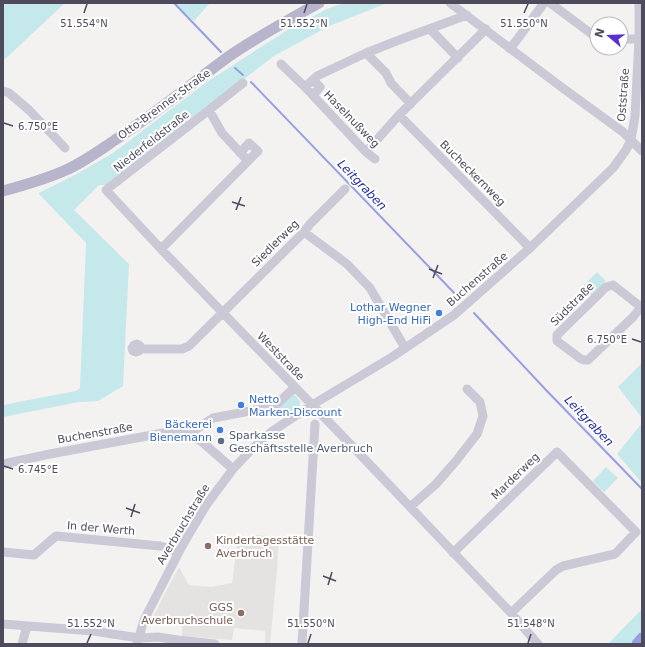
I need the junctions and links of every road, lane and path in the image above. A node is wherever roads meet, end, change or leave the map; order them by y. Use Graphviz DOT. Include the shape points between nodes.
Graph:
graph roads {
  1 [pos="319,3"];
  2 [pos="450,3"];
  3 [pos="544,3"];
  4 [pos="550,3"];
  5 [pos="639,3"];
  6 [pos="467,15"];
  7 [pos="430,29"];
  8 [pos="486,30"];
  9 [pos="589,32"];
  10 [pos="629,39"];
  11 [pos="639,39"];
  12 [pos="510,49"];
  13 [pos="366,53"];
  14 [pos="458,58"];
  15 [pos="281,64"];
  16 [pos="313,80"];
  17 [pos="243,83"];
  18 [pos="305,87"];
  19 [pos="3,91"];
  20 [pos="313,95"];
  21 [pos="411,104"];
  22 [pos="210,110"];
  23 [pos="399,116"];
  24 [pos="631,140"];
  25 [pos="65,148"];
  26 [pos="642,151"];
  27 [pos="240,152"];
  28 [pos="366,152"];
  29 [pos="375,159"];
  30 [pos="248,161"];
  31 [pos="3,184"];
  32 [pos="16,187"];
  33 [pos="106,190"];
  34 [pos="345,190"];
  35 [pos="3,191"];
  36 [pos="304,232"];
  37 [pos="530,248"];
  38 [pos="161,249"];
  39 [pos="641,307"];
  40 [pos="222,312"];
  41 [pos="405,348"];
  42 [pos="140,349"];
  43 [pos="295,387"];
  44 [pos="467,388"];
  45 [pos="312,405"];
  46 [pos="315,424"];
  47 [pos="192,436"];
  48 [pos="3,464"];
  49 [pos="233,469"];
  50 [pos="410,507"];
  51 [pos="3,552"];
  52 [pos="178,553"];
  53 [pos="453,553"];
  54 [pos="511,613"];
  55 [pos="3,624"];
  56 [pos="27,626"];
  57 [pos="138,641"];
  58 [pos="22,644"];
  59 [pos="215,644"];
  60 [pos="302,644"];
  61 [pos="538,644"];
  1 -- 32 [label="main road, Otto-Brenner-Straße" via="257,38 94,154 43,180"];
  2 -- 6 [label="street"];
  3 -- 12 [label="street"];
  4 -- 9 [label="street"];
  5 -- 11 [label="street, Oststraße"];
  6 -- 7 [label="street"];
  6 -- 8 [label="street"];
  7 -- 13 [label="street"];
  7 -- 14 [label="street"];
  8 -- 12 [label="street"];
  8 -- 14 [label="street"];
  10 -- 11 [label="street"];
  11 -- 24 [label="street, Oststraße" via="635,116"];
  12 -- 24 [label="street"];
  13 -- 16 [label="street"];
  13 -- 21 [label="street"];
  14 -- 21 [label="street"];
  15 -- 18 [label="street, Haselnußweg"];
  16 -- 18 [label="street"];
  16 -- 20 [label="street, Haselnußweg" via="320,87"];
  17 -- 22 [label="street, Niederfeldstraße"];
  18 -- 20 [label="street, Haselnußweg"];
  19 -- 25 [label="street" via="9,92 29,110"];
  20 -- 28 [label="street, Haselnußweg"];
  21 -- 23 [label="street"];
  22 -- 27 [label="street" via="222,133"];
  22 -- 33 [label="street, Niederfeldstraße"];
  23 -- 28 [label="street"];
  23 -- 37 [label="street, Bucheckernweg"];
  24 -- 26 [label="street"];
  24 -- 37 [label="street, Buchenstraße" via="612,168"];
  27 -- 30 [label="street"];
  27 -- 30 [label="street" via="249,143 258,152"];
  28 -- 29 [label="street, Haselnußweg"];
  30 -- 38 [label="street"];
  31 -- 32 [label="main road"];
  32 -- 35 [label="main road, Otto-Brenner-Straße"];
  33 -- 38 [label="street, Weststraße"];
  34 -- 36 [label="street, Siedlerweg"];
  36 -- 40 [label="street, Siedlerweg"];
  36 -- 41 [label="street" via="347,264 370,288"];
  37 -- 41 [label="street, Buchenstraße" via="454,315"];
  38 -- 40 [label="street, Weststraße"];
  39 -- 39 [label="street, Südstraße" via="588,360 581,359 557,341 557,335 606,287 613,285"];
  40 -- 42 [label="street, Siedlerweg" via="189,346 182,349"];
  40 -- 43 [label="street, Weststraße"];
  41 -- 45 [label="street, Buchenstraße"];
  43 -- 45 [label="street, Weststraße"];
  43 -- 47 [label="street" via="271,408 213,418 195,430"];
  44 -- 50 [label="street" via="480,402 483,416 477,434 436,484"];
  45 -- 49 [label="street, Averbruchstraße" via="271,432"];
  45 -- 50 [label="street, Weststraße"];
  46 -- 60 [label="street" via="308,478"];
  47 -- 48 [label="street, Buchenstraße" via="174,431"];
  47 -- 49 [label="street, Buchenstraße"];
  49 -- 52 [label="street, Averbruchstraße" via="207,504"];
  50 -- 53 [label="street, Weststraße"];
  51 -- 52 [label="street, In der Werth" via="34,555 56,536 160,546"];
  52 -- 57 [label="street, Averbruchstraße" via="144,620"];
  53 -- 54 [label="street, Weststraße"];
  53 -- 54 [label="street, Marderweg" via="556,452 636,532 615,554 563,566 556,570"];
  54 -- 61 [label="street, Weststraße"];
  55 -- 56 [label="street"];
  56 -- 57 [label="street" via="93,631"];
  56 -- 58 [label="street"];
  57 -- 59 [label="street" via="158,637"];
}
